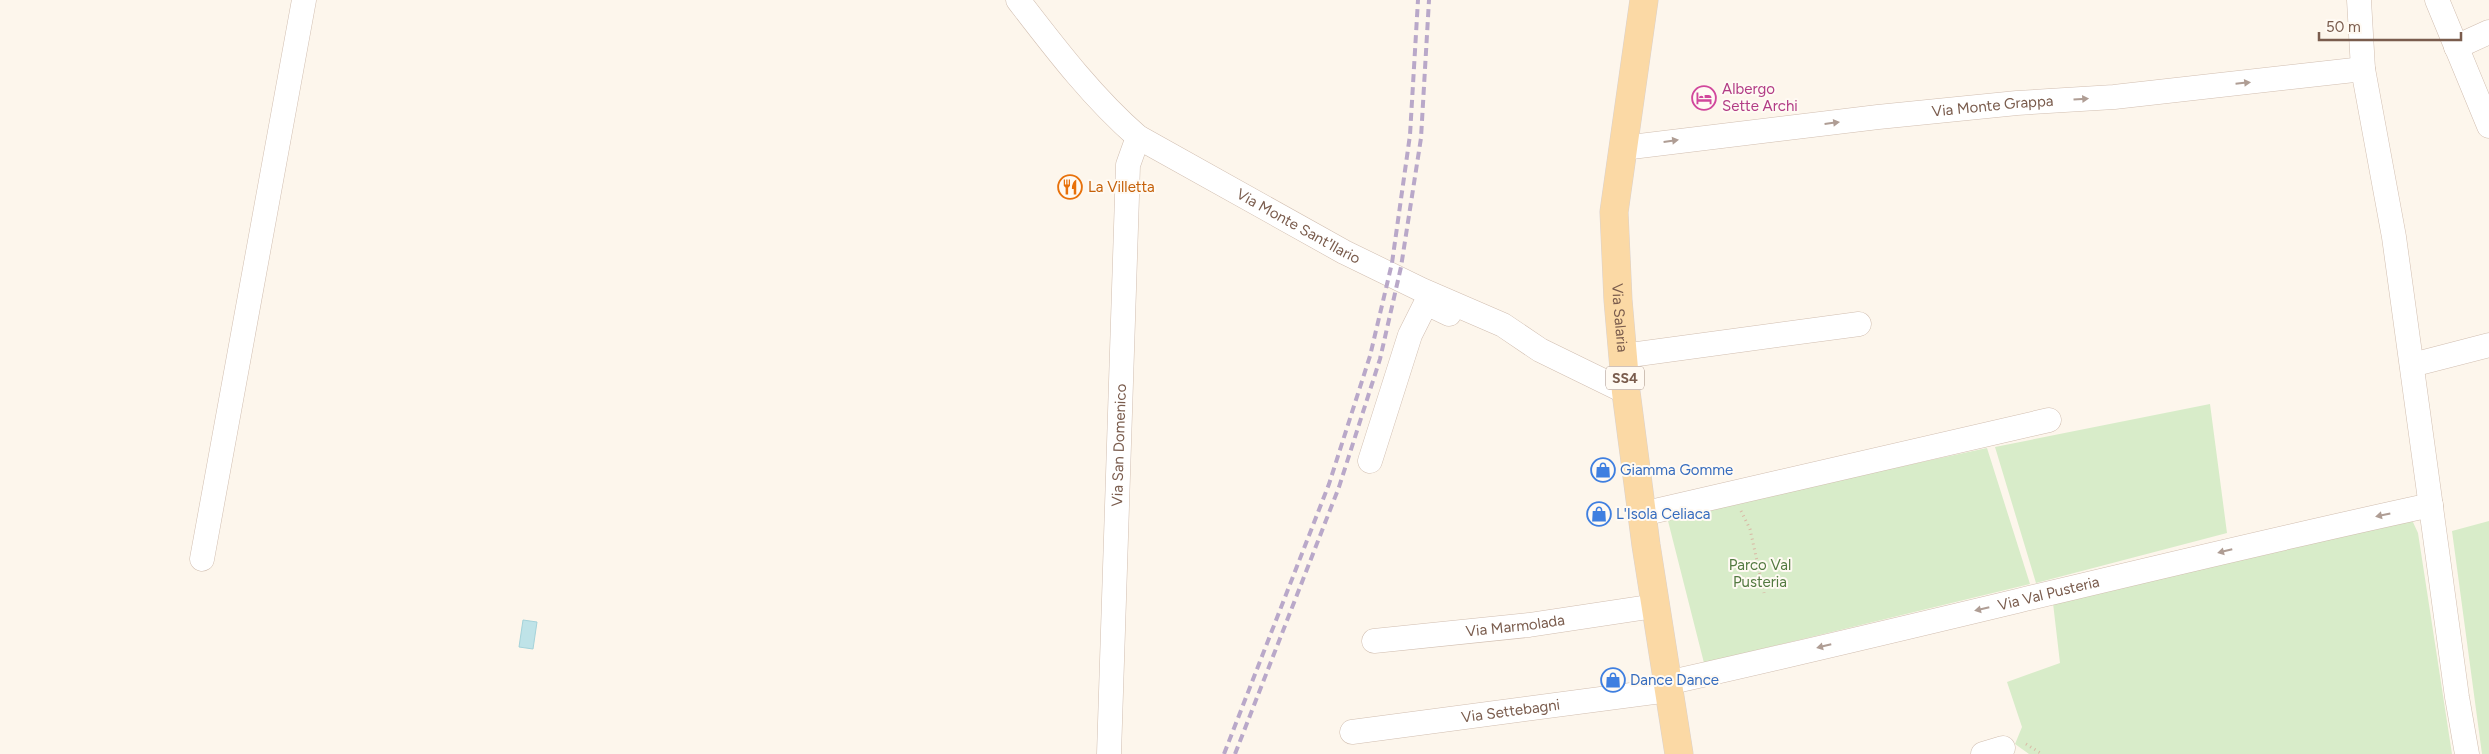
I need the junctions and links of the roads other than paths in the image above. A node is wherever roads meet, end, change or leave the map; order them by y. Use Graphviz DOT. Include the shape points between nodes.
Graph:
graph roads {
  1 [pos="304,0"];
  2 [pos="1018,0"];
  3 [pos="1644,0"];
  4 [pos="2359,0"];
  5 [pos="2442,2"];
  6 [pos="2489,32"];
  7 [pos="2456,47"];
  8 [pos="2363,69"];
  9 [pos="2489,126"];
  10 [pos="1138,137"];
  11 [pos="1623,148"];
  12 [pos="1859,324"];
  13 [pos="1520,337"];
  14 [pos="2489,345"];
  15 [pos="1623,356"];
  16 [pos="2412,365"];
  17 [pos="1626,392"];
  18 [pos="2049,420"];
  19 [pos="1370,461"];
  20 [pos="2431,505"];
  21 [pos="1642,514"];
  22 [pos="202,559"];
  23 [pos="1655,606"];
  24 [pos="1374,641"];
  25 [pos="1668,686"];
  26 [pos="1352,732"];
  27 [pos="1109,754"];
  28 [pos="1679,754"];
  29 [pos="2467,754"];
  1 -- 22 [label="street"];
  2 -- 10 [label="street, Via Monte Sant'Ilario" via="1116,118"];
  3 -- 11 [label="main road, Via Salaria / SS4"];
  4 -- 8 [label="street"];
  5 -- 7 [label="street"];
  6 -- 7 [label="street"];
  7 -- 9 [label="street"];
  11 -- 8 [label="street, Via Monte Grappa, one-way" via="1878,117 2114,97"];
  8 -- 16 [label="street" via="2394,237"];
  10 -- 13 [label="street, Via Monte Sant'Ilario" via="1344,252 1503,325"];
  10 -- 27 [label="street, Via San Domenico" via="1128,165"];
  11 -- 15 [label="main road, Via Salaria / SS4" via="1614,212"];
  12 -- 15 [label="street"];
  13 -- 17 [label="street, Via Monte Sant'Ilario"];
  13 -- 19 [label="street" via="1507,340 1426,303 1410,335"];
  14 -- 16 [label="street"];
  15 -- 17 [label="main road, Via Salaria / SS4"];
  16 -- 20 [label="street"];
  17 -- 21 [label="main road, Via Salaria / SS4"];
  18 -- 21 [label="street"];
  20 -- 25 [label="street, Via Val Pusteria, one-way" via="2295,534"];
  20 -- 29 [label="street"];
  21 -- 23 [label="main road, Via Salaria / SS4"];
  23 -- 24 [label="street, Via Marmolada" via="1529,625"];
  23 -- 25 [label="main road, Via Salaria / SS4"];
  25 -- 26 [label="street, Via Settebagni"];
  25 -- 28 [label="main road, Via Salaria / SS4"];
}
